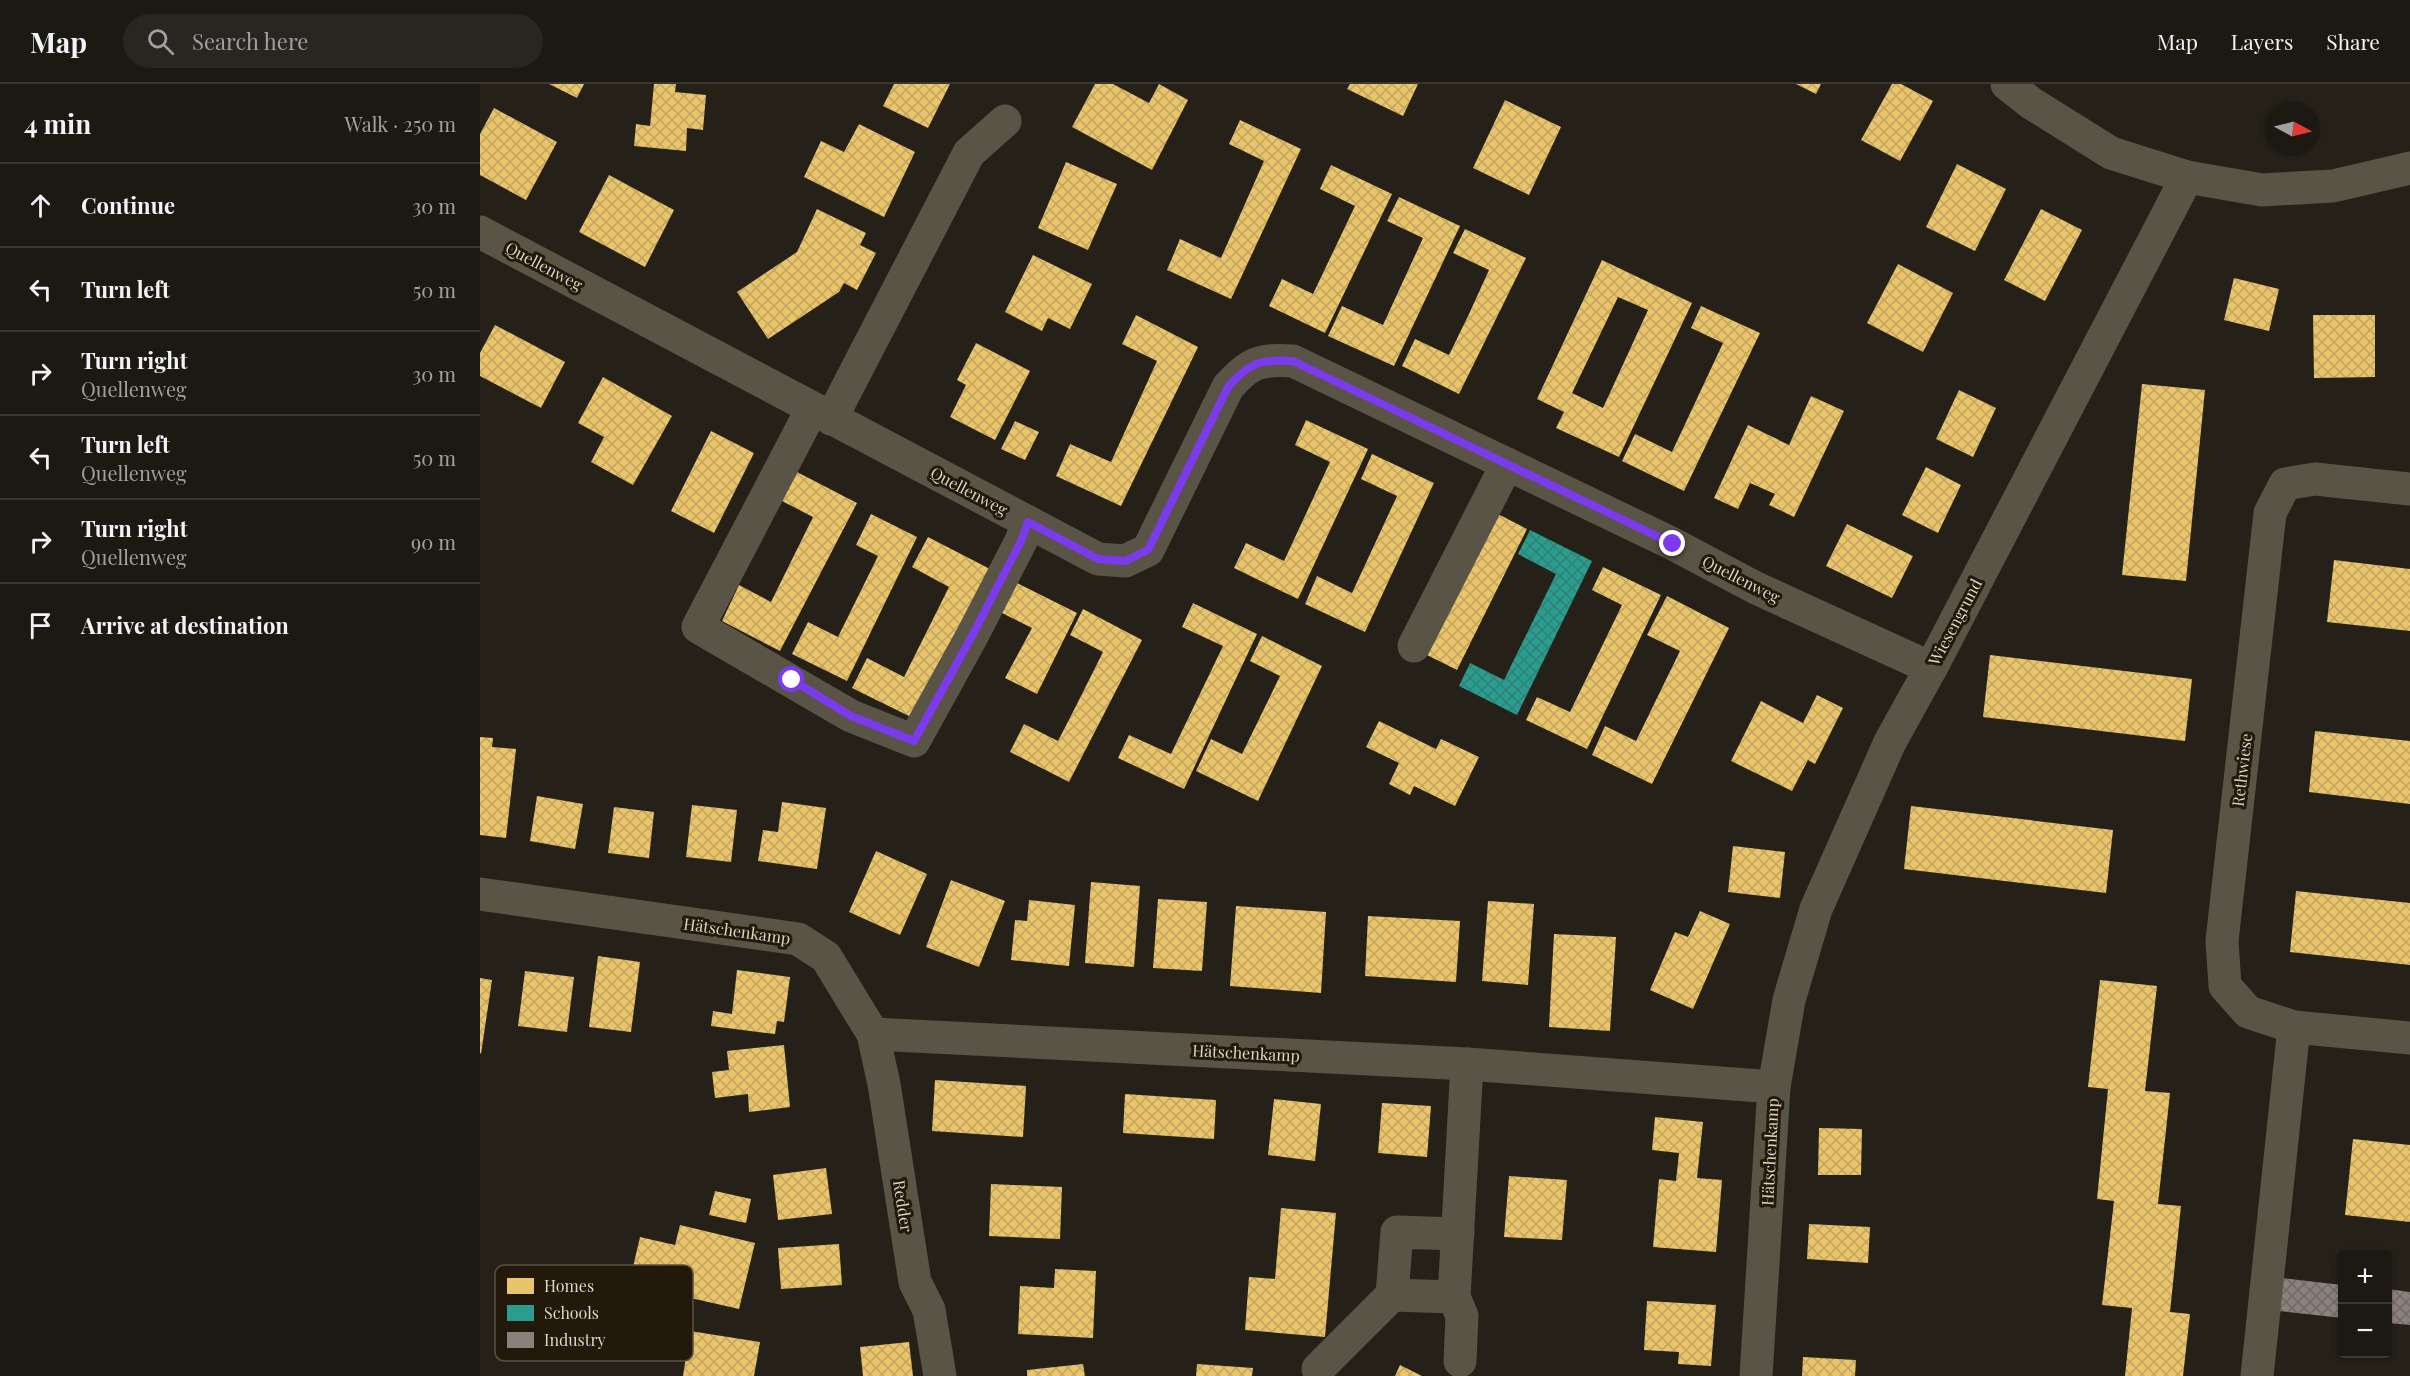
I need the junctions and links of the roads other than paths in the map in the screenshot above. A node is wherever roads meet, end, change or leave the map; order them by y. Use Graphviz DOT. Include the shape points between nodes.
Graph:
graph roads {
  1 [pos="2007,84"];
  2 [pos="1005,121"];
  3 [pos="2410,168"];
  4 [pos="2187,177"];
  5 [pos="480,232"];
  6 [pos="821,414"];
  7 [pos="1507,464"];
  8 [pos="2410,489"];
  9 [pos="1028,522"];
  10 [pos="1414,646"];
  11 [pos="1931,668"];
  12 [pos="480,894"];
  13 [pos="2294,1027"];
  14 [pos="873,1034"];
  15 [pos="2410,1038"];
  16 [pos="1467,1064"];
  17 [pos="1774,1087"];
  18 [pos="1458,1234"];
  19 [pos="1392,1295"];
  20 [pos="1454,1298"];
  21 [pos="1460,1361"];
  22 [pos="1318,1369"];
  23 [pos="940,1376"];
  24 [pos="1756,1376"];
  25 [pos="2257,1376"];
  1 -- 4 [label="street" via="2110,153"];
  2 -- 6 [label="street" via="969,153"];
  3 -- 4 [label="street" via="2333,186 2262,190"];
  4 -- 11 [label="street, Wiesengrund"];
  5 -- 6 [label="street, Quellenweg"];
  6 -- 9 [label="street, Quellenweg"];
  6 -- 9 [label="street" via="698,627 851,716 914,741 978,625"];
  7 -- 9 [label="street, Quellenweg" via="1293,361 1266,359 1243,370 1228,387 1148,550 1125,561 1098,559"];
  7 -- 10 [label="street"];
  7 -- 11 [label="street, Quellenweg" via="1756,588"];
  8 -- 13 [label="street, Rethwiese" via="2315,478 2285,484 2270,513 2222,942 2225,986 2248,1012"];
  11 -- 17 [label="street, Wiesengrund" via="1890,742 1816,909 1789,1000"];
  12 -- 14 [label="street, Hätschenkamp" via="798,939 825,957"];
  13 -- 15 [label="street, Rethwiese"];
  13 -- 25 [label="street"];
  14 -- 16 [label="street, Hätschenkamp"];
  14 -- 23 [label="street, Redder" via="915,1282 929,1310"];
  16 -- 17 [label="street, Hätschenkamp"];
  16 -- 18 [label="street"];
  17 -- 24 [label="street, Hätschenkamp"];
  18 -- 19 [label="street" via="1397,1232"];
  18 -- 20 [label="street"];
  19 -- 20 [label="street"];
  19 -- 22 [label="street"];
  20 -- 21 [label="street" via="1462,1316"];
}
